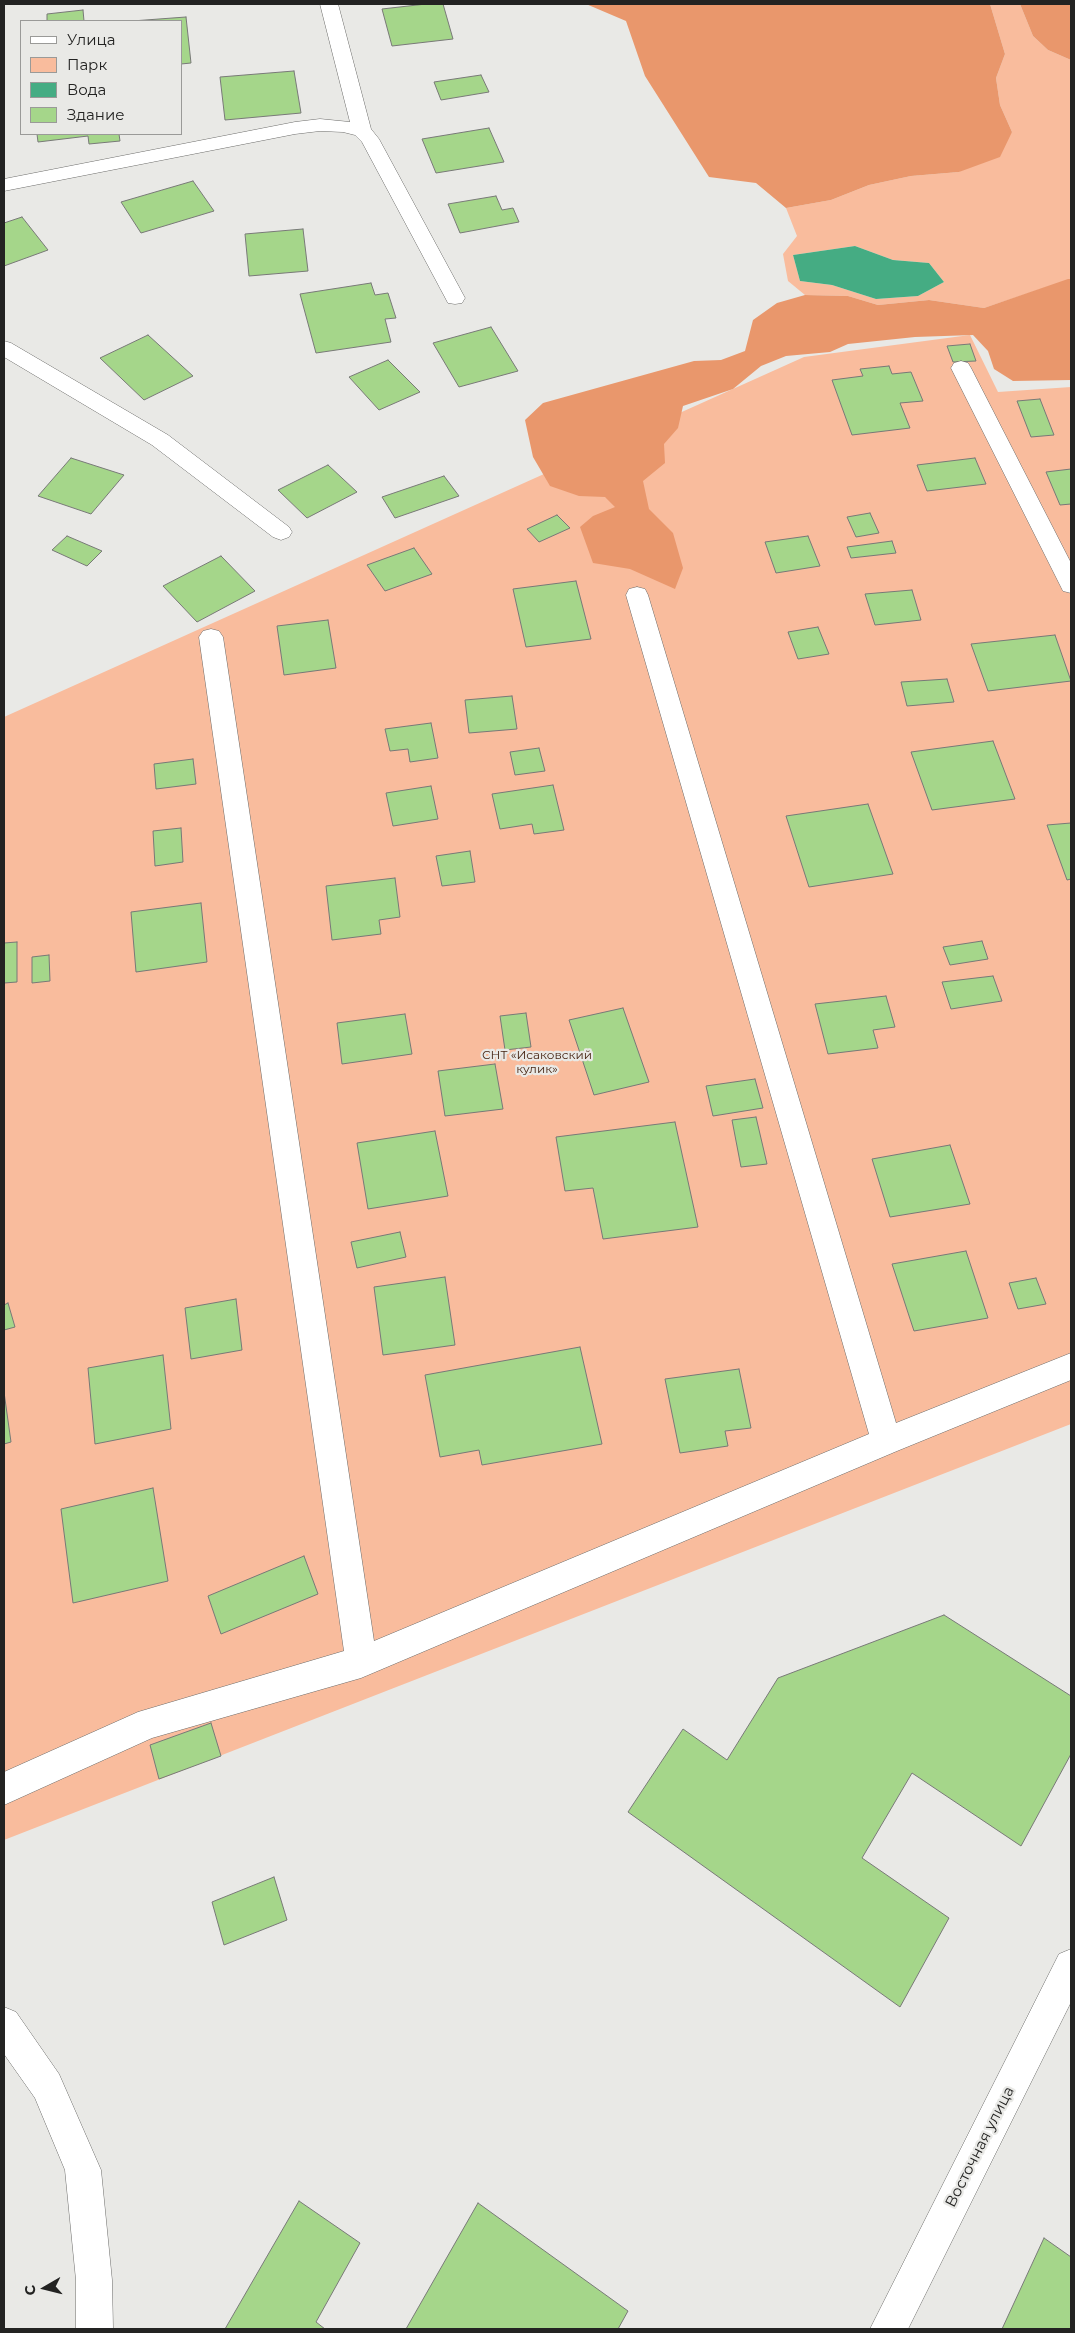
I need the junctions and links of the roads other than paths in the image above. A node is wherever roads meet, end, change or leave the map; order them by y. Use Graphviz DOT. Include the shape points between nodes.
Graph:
graph roads {
  1 [pos="329,4"];
  2 [pos="362,131"];
  3 [pos="4,185"];
  4 [pos="455,298"];
  5 [pos="4,348"];
  6 [pos="961,368"];
  7 [pos="281,532"];
  8 [pos="1071,586"];
  9 [pos="637,595"];
  10 [pos="210,637"];
  11 [pos="1071,1366"];
  12 [pos="886,1441"];
  13 [pos="361,1662"];
  14 [pos="4,1789"];
  15 [pos="1071,1966"];
  16 [pos="4,2024"];
  17 [pos="95,2329"];
  18 [pos="888,2329"];
  1 -- 2 [label="street"];
  2 -- 3 [label="street" via="344,126 303,127"];
  2 -- 4 [label="street" via="370,139"];
  5 -- 7 [label="street" via="160,440"];
  6 -- 8 [label="street"];
  9 -- 12 [label="street"];
  10 -- 13 [label="street"];
  11 -- 12 [label="street"];
  12 -- 13 [label="street"];
  13 -- 14 [label="street" via="149,1722"];
  15 -- 18 [label="street, Восточная улица"];
  16 -- 17 [label="street" via="47,2086 83,2170 94,2280"];
}
